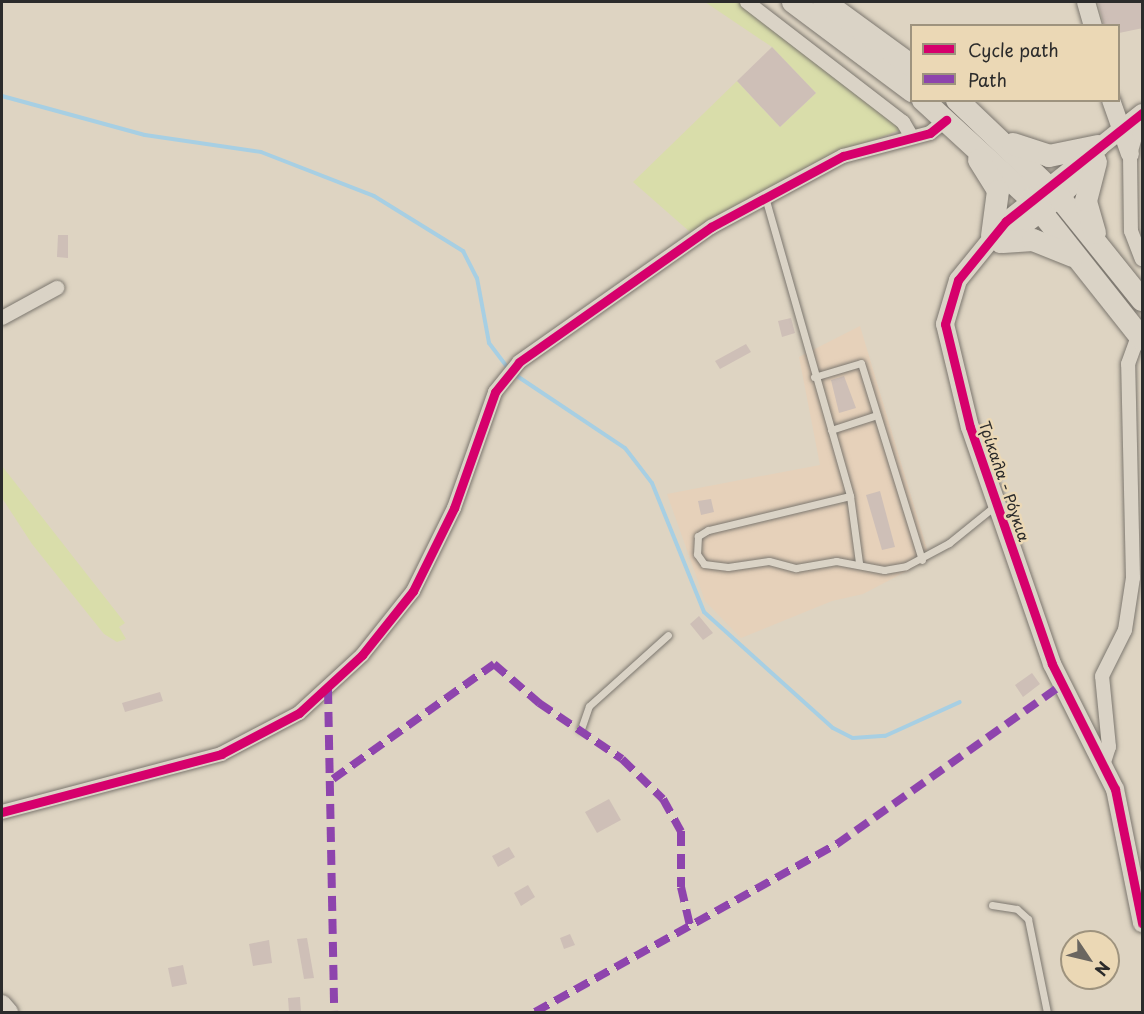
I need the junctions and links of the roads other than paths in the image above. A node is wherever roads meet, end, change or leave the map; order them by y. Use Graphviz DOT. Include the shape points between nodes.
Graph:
graph roads {
  1 [pos="747,2"];
  2 [pos="793,2"];
  3 [pos="824,2"];
  4 [pos="1086,2"];
  5 [pos="1092,24"];
  6 [pos="910,65"];
  7 [pos="910,90"];
  8 [pos="927,102"];
  9 [pos="1111,102"];
  10 [pos="1143,114"];
  11 [pos="952,115"];
  12 [pos="911,135"];
  13 [pos="1002,140"];
  14 [pos="1105,144"];
  15 [pos="1130,154"];
  16 [pos="765,197"];
  17 [pos="1045,199"];
  18 [pos="998,239"];
  19 [pos="1098,243"];
  20 [pos="1078,259"];
  21 [pos="1143,259"];
  22 [pos="57,288"];
  23 [pos="1143,300"];
  24 [pos="2,318"];
  25 [pos="1141,336"];
  26 [pos="814,377"];
  27 [pos="877,415"];
  28 [pos="831,430"];
  29 [pos="850,496"];
  30 [pos="998,504"];
  31 [pos="922,560"];
  32 [pos="859,563"];
  33 [pos="668,634"];
  34 [pos="581,729"];
  35 [pos="1104,762"];
  36 [pos="2,812"];
  37 [pos="992,905"];
  38 [pos="1143,923"];
  39 [pos="2,1004"];
  40 [pos="9,1012"];
  41 [pos="1047,1012"];
  1 -- 12 [label="street" via="903,122"];
  2 -- 7 [label="main road"];
  3 -- 6 [label="main road"];
  4 -- 5 [label="street"];
  8 -- 11 [label="main road"];
  9 -- 14 [label="street"];
  10 -- 14 [label="street, Τρίκαλα - Ρόγκια"];
  10 -- 15 [label="street"];
  11 -- 12 [label="street" via="930,133"];
  11 -- 13 [label="main road"];
  11 -- 17 [label="main road"];
  11 -- 18 [label="main road" via="998,190"];
  12 -- 16 [label="street" via="859,149"];
  13 -- 14 [label="main road" via="1049,156"];
  13 -- 17 [label="main road"];
  14 -- 15 [label="street"];
  14 -- 17 [label="street, Τρίκαλα - Ρόγκια"];
  14 -- 19 [label="main road" via="1086,201"];
  15 -- 21 [label="street" via="1131,231"];
  16 -- 26 [label="lane"];
  16 -- 36 [label="street" via="682,244 519,362 503,378 451,515 418,582 371,645 316,699 278,728 232,750"];
  17 -- 18 [label="street, Τρίκαλα - Ρόγκια"];
  17 -- 19 [label="main road"];
  17 -- 20 [label="main road"];
  18 -- 20 [label="main road" via="1042,242"];
  18 -- 30 [label="street, Τρίκαλα - Ρόγκια" via="978,256 952,292 945,324 952,366"];
  19 -- 23 [label="main road"];
  20 -- 25 [label="main road"];
  22 -- 24 [label="street"];
  25 -- 35 [label="street" via="1128,364 1133,578 1125,630 1102,676 1108,747"];
  26 -- 27 [label="lane" via="861,363"];
  26 -- 28 [label="lane"];
  27 -- 28 [label="lane"];
  27 -- 31 [label="lane"];
  28 -- 29 [label="lane"];
  29 -- 32 [label="lane"];
  29 -- 32 [label="lane" via="708,530 696,544 704,564 728,567 754,562 796,568"];
  30 -- 31 [label="lane"];
  30 -- 35 [label="street, Τρίκαλα - Ρόγκια" via="1052,664"];
  31 -- 32 [label="lane" via="884,570"];
  33 -- 34 [label="lane" via="589,706"];
  35 -- 38 [label="street, Τρίκαλα - Ρόγκια" via="1124,821"];
  37 -- 41 [label="lane" via="1017,909 1028,919"];
  39 -- 40 [label="street"];
}
